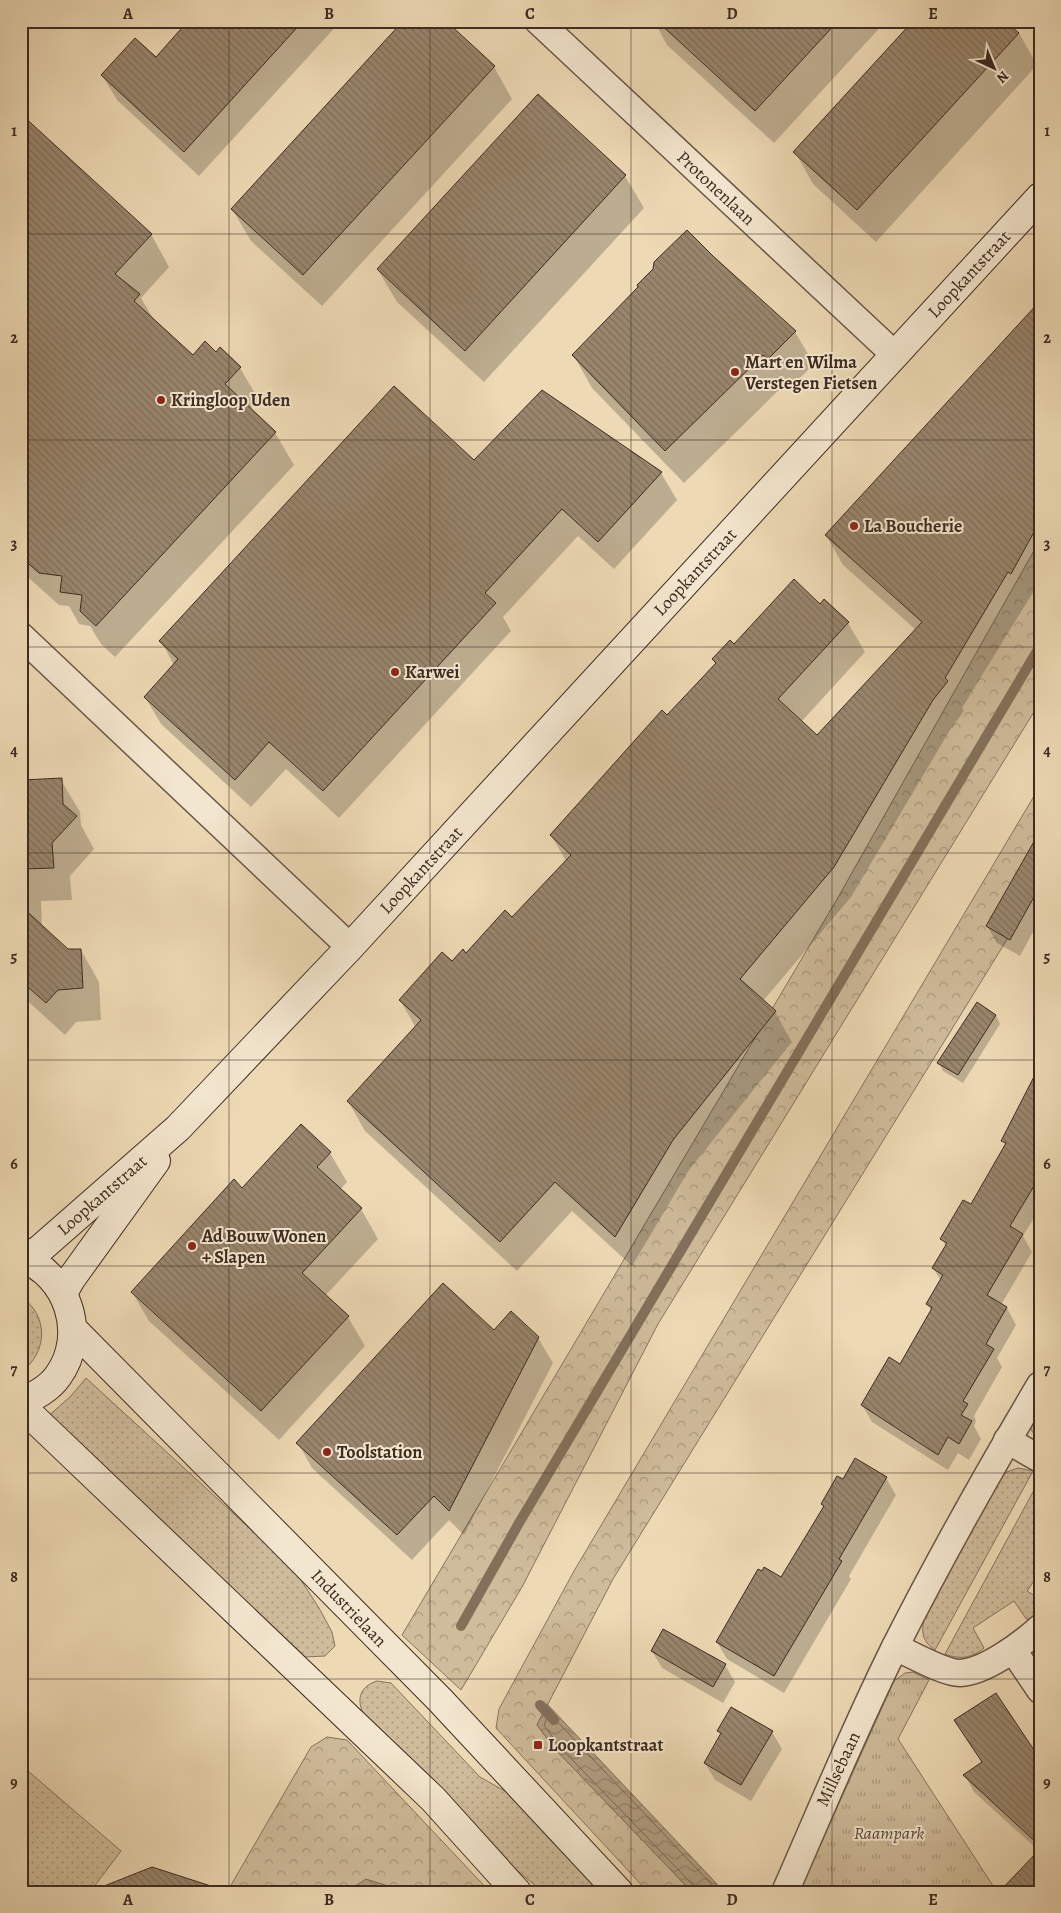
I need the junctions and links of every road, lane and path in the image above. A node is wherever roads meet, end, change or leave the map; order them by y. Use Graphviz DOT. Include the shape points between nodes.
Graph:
graph roads {
  1 [pos="538,21"];
  2 [pos="1040,197"];
  3 [pos="895,355"];
  4 [pos="21,636"];
  5 [pos="350,947"];
  6 [pos="178,1128"];
  7 [pos="23,1259"];
  8 [pos="63,1294"];
  9 [pos="73,1329"];
  10 [pos="1040,1385"];
  11 [pos="21,1404"];
  12 [pos="1007,1440"];
  13 [pos="1040,1459"];
  14 [pos="1040,1628"];
  15 [pos="895,1647"];
  16 [pos="1013,1650"];
  17 [pos="1040,1690"];
  18 [pos="517,1892"];
  19 [pos="619,1892"];
  20 [pos="785,1892"];
  1 -- 3 [label="street, Protonenlaan"];
  2 -- 3 [label="street, Loopkantstraat"];
  3 -- 5 [label="street, Loopkantstraat"];
  4 -- 5 [label="street"];
  5 -- 6 [label="street, Loopkantstraat"];
  6 -- 7 [label="street, Loopkantstraat" via="40,1249"];
  6 -- 8 [label="street, Loopkantstraat"];
  7 -- 8 [label="street" via="47,1272"];
  8 -- 9 [label="street"];
  9 -- 11 [label="street" via="69,1354 59,1376 41,1393"];
  9 -- 19 [label="street, Industrielaan" via="440,1700"];
  10 -- 12 [label="street, Millsebaan"];
  11 -- 18 [label="street" via="433,1799"];
  12 -- 13 [label="street"];
  12 -- 15 [label="street, Millsebaan"];
  14 -- 16 [label="street"];
  15 -- 16 [label="street" via="959,1673 978,1668"];
  15 -- 20 [label="street, Millsebaan" via="818,1812"];
  16 -- 17 [label="street"];
}
